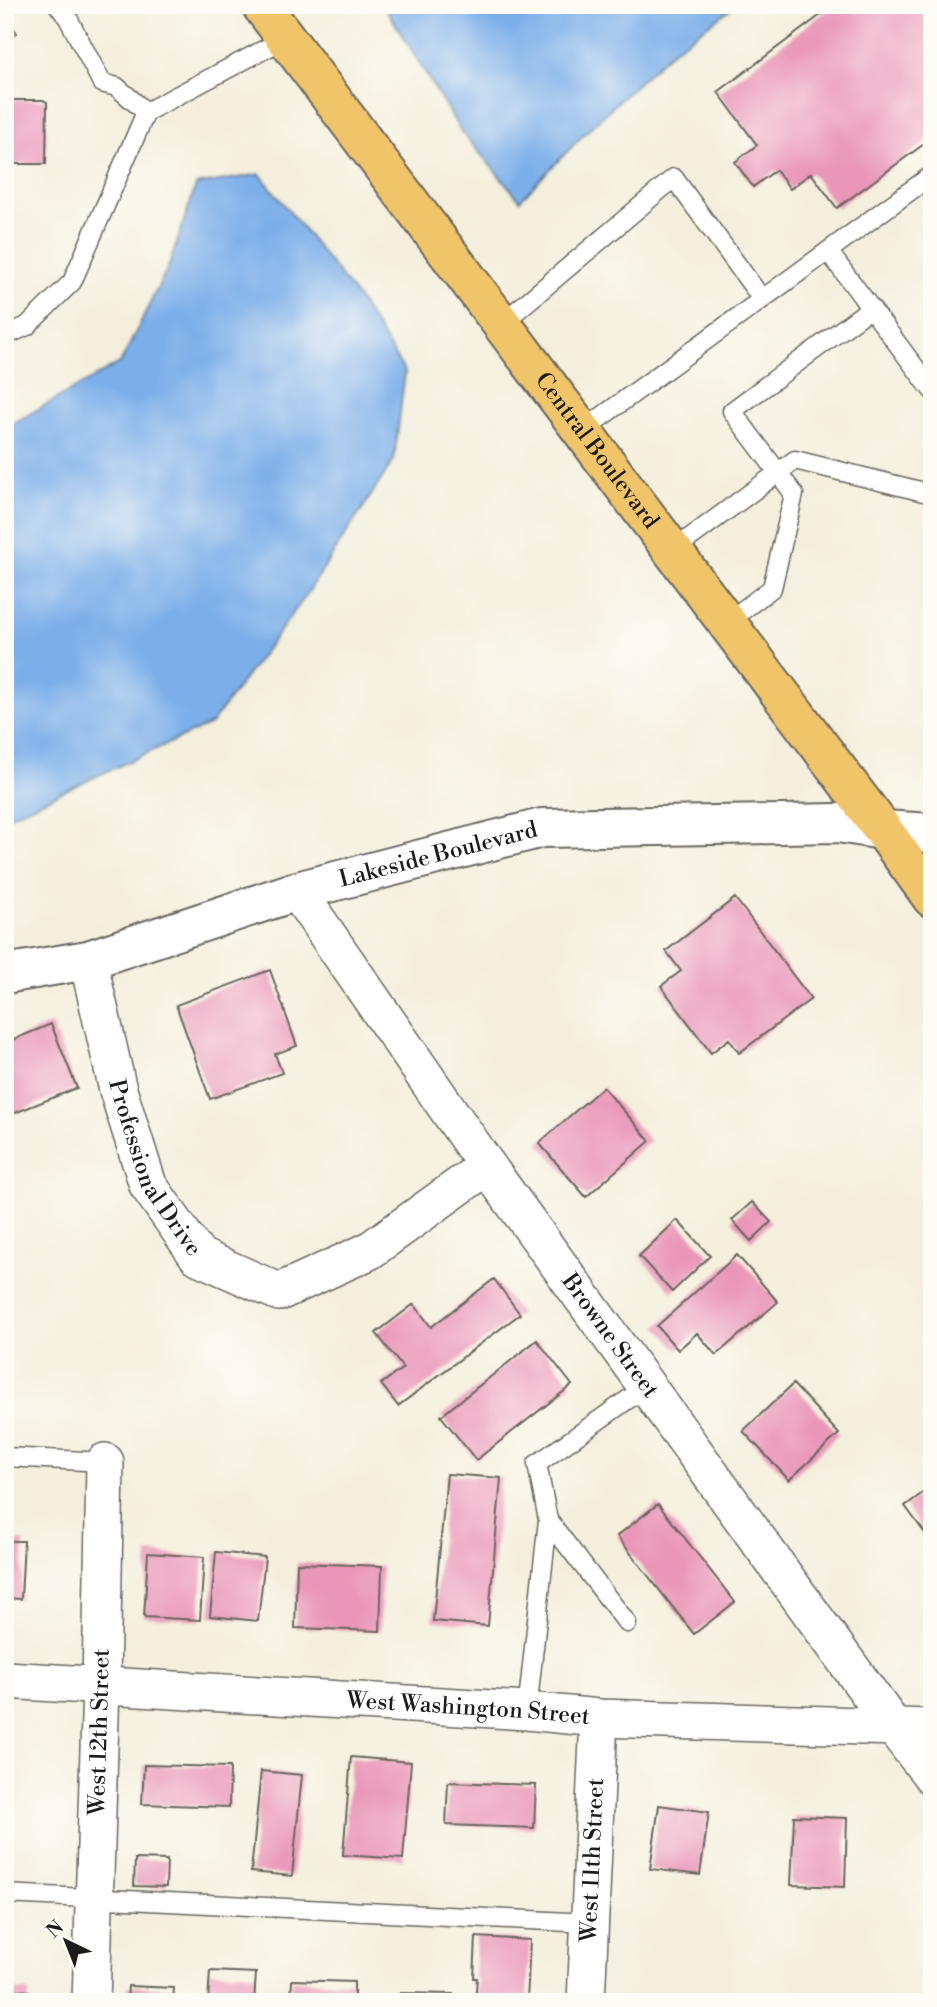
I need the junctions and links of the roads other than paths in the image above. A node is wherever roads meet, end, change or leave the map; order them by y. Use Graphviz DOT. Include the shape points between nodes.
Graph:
graph roads {
  1 [pos="58,5"];
  2 [pos="261,5"];
  3 [pos="286,38"];
  4 [pos="146,112"];
  5 [pos="932,175"];
  6 [pos="828,251"];
  7 [pos="762,299"];
  8 [pos="871,308"];
  9 [pos="501,324"];
  10 [pos="5,336"];
  11 [pos="932,390"];
  12 [pos="582,431"];
  13 [pos="778,474"];
  14 [pos="932,495"];
  15 [pos="672,551"];
  16 [pos="726,622"];
  17 [pos="883,830"];
  18 [pos="932,833"];
  19 [pos="297,891"];
  20 [pos="932,898"];
  21 [pos="88,960"];
  22 [pos="5,974"];
  23 [pos="487,1166"];
  24 [pos="646,1386"];
  25 [pos="5,1457"];
  26 [pos="105,1462"];
  27 [pos="548,1520"];
  28 [pos="626,1623"];
  29 [pos="5,1680"];
  30 [pos="101,1686"];
  31 [pos="527,1711"];
  32 [pos="599,1718"];
  33 [pos="893,1726"];
  34 [pos="932,1728"];
  35 [pos="932,1776"];
  36 [pos="5,1894"];
  37 [pos="94,1900"];
  38 [pos="589,1923"];
  39 [pos="91,2002"];
  40 [pos="586,2002"];
  1 -- 4 [label="lane" via="102,83 117,88"];
  2 -- 3 [label="main road, Central Boulevard"];
  3 -- 4 [label="lane"];
  3 -- 9 [label="main road, Central Boulevard"];
  4 -- 10 [label="lane" via="72,282 27,326"];
  5 -- 6 [label="lane"];
  6 -- 7 [label="lane"];
  6 -- 8 [label="lane"];
  7 -- 9 [label="lane" via="674,178"];
  7 -- 12 [label="lane"];
  8 -- 11 [label="lane"];
  8 -- 13 [label="lane" via="732,411"];
  9 -- 12 [label="main road, Central Boulevard"];
  12 -- 15 [label="main road, Central Boulevard"];
  13 -- 14 [label="lane" via="795,460"];
  13 -- 15 [label="lane"];
  13 -- 16 [label="lane" via="794,494 772,587"];
  15 -- 16 [label="main road, Central Boulevard"];
  16 -- 17 [label="main road, Central Boulevard"];
  17 -- 18 [label="street, Lakeside Boulevard"];
  17 -- 19 [label="street, Lakeside Boulevard" via="838,823 542,828"];
  17 -- 20 [label="main road, Central Boulevard"];
  19 -- 21 [label="street, Lakeside Boulevard"];
  19 -- 23 [label="street, Browne Street"];
  21 -- 22 [label="street, Lakeside Boulevard"];
  21 -- 23 [label="street, Professional Drive" via="118,1090 148,1185 198,1256 279,1292 369,1251"];
  23 -- 24 [label="street, Browne Street"];
  24 -- 27 [label="lane" via="537,1464"];
  24 -- 33 [label="street, Browne Street"];
  25 -- 26 [label="lane"];
  26 -- 30 [label="street, West 12th Street"];
  27 -- 28 [label="lane"];
  27 -- 31 [label="lane"];
  29 -- 30 [label="street, West Washington Street"];
  30 -- 31 [label="street, West Washington Street"];
  30 -- 37 [label="street, West 12th Street"];
  31 -- 32 [label="street, West Washington Street"];
  32 -- 33 [label="street, West Washington Street"];
  32 -- 38 [label="street, West 11th Street"];
  33 -- 34 [label="street, West Washington Street"];
  33 -- 35 [label="street, Browne Street"];
  36 -- 37 [label="lane"];
  37 -- 38 [label="lane"];
  37 -- 39 [label="street, West 12th Street"];
  38 -- 40 [label="street, West 11th Street"];
}
